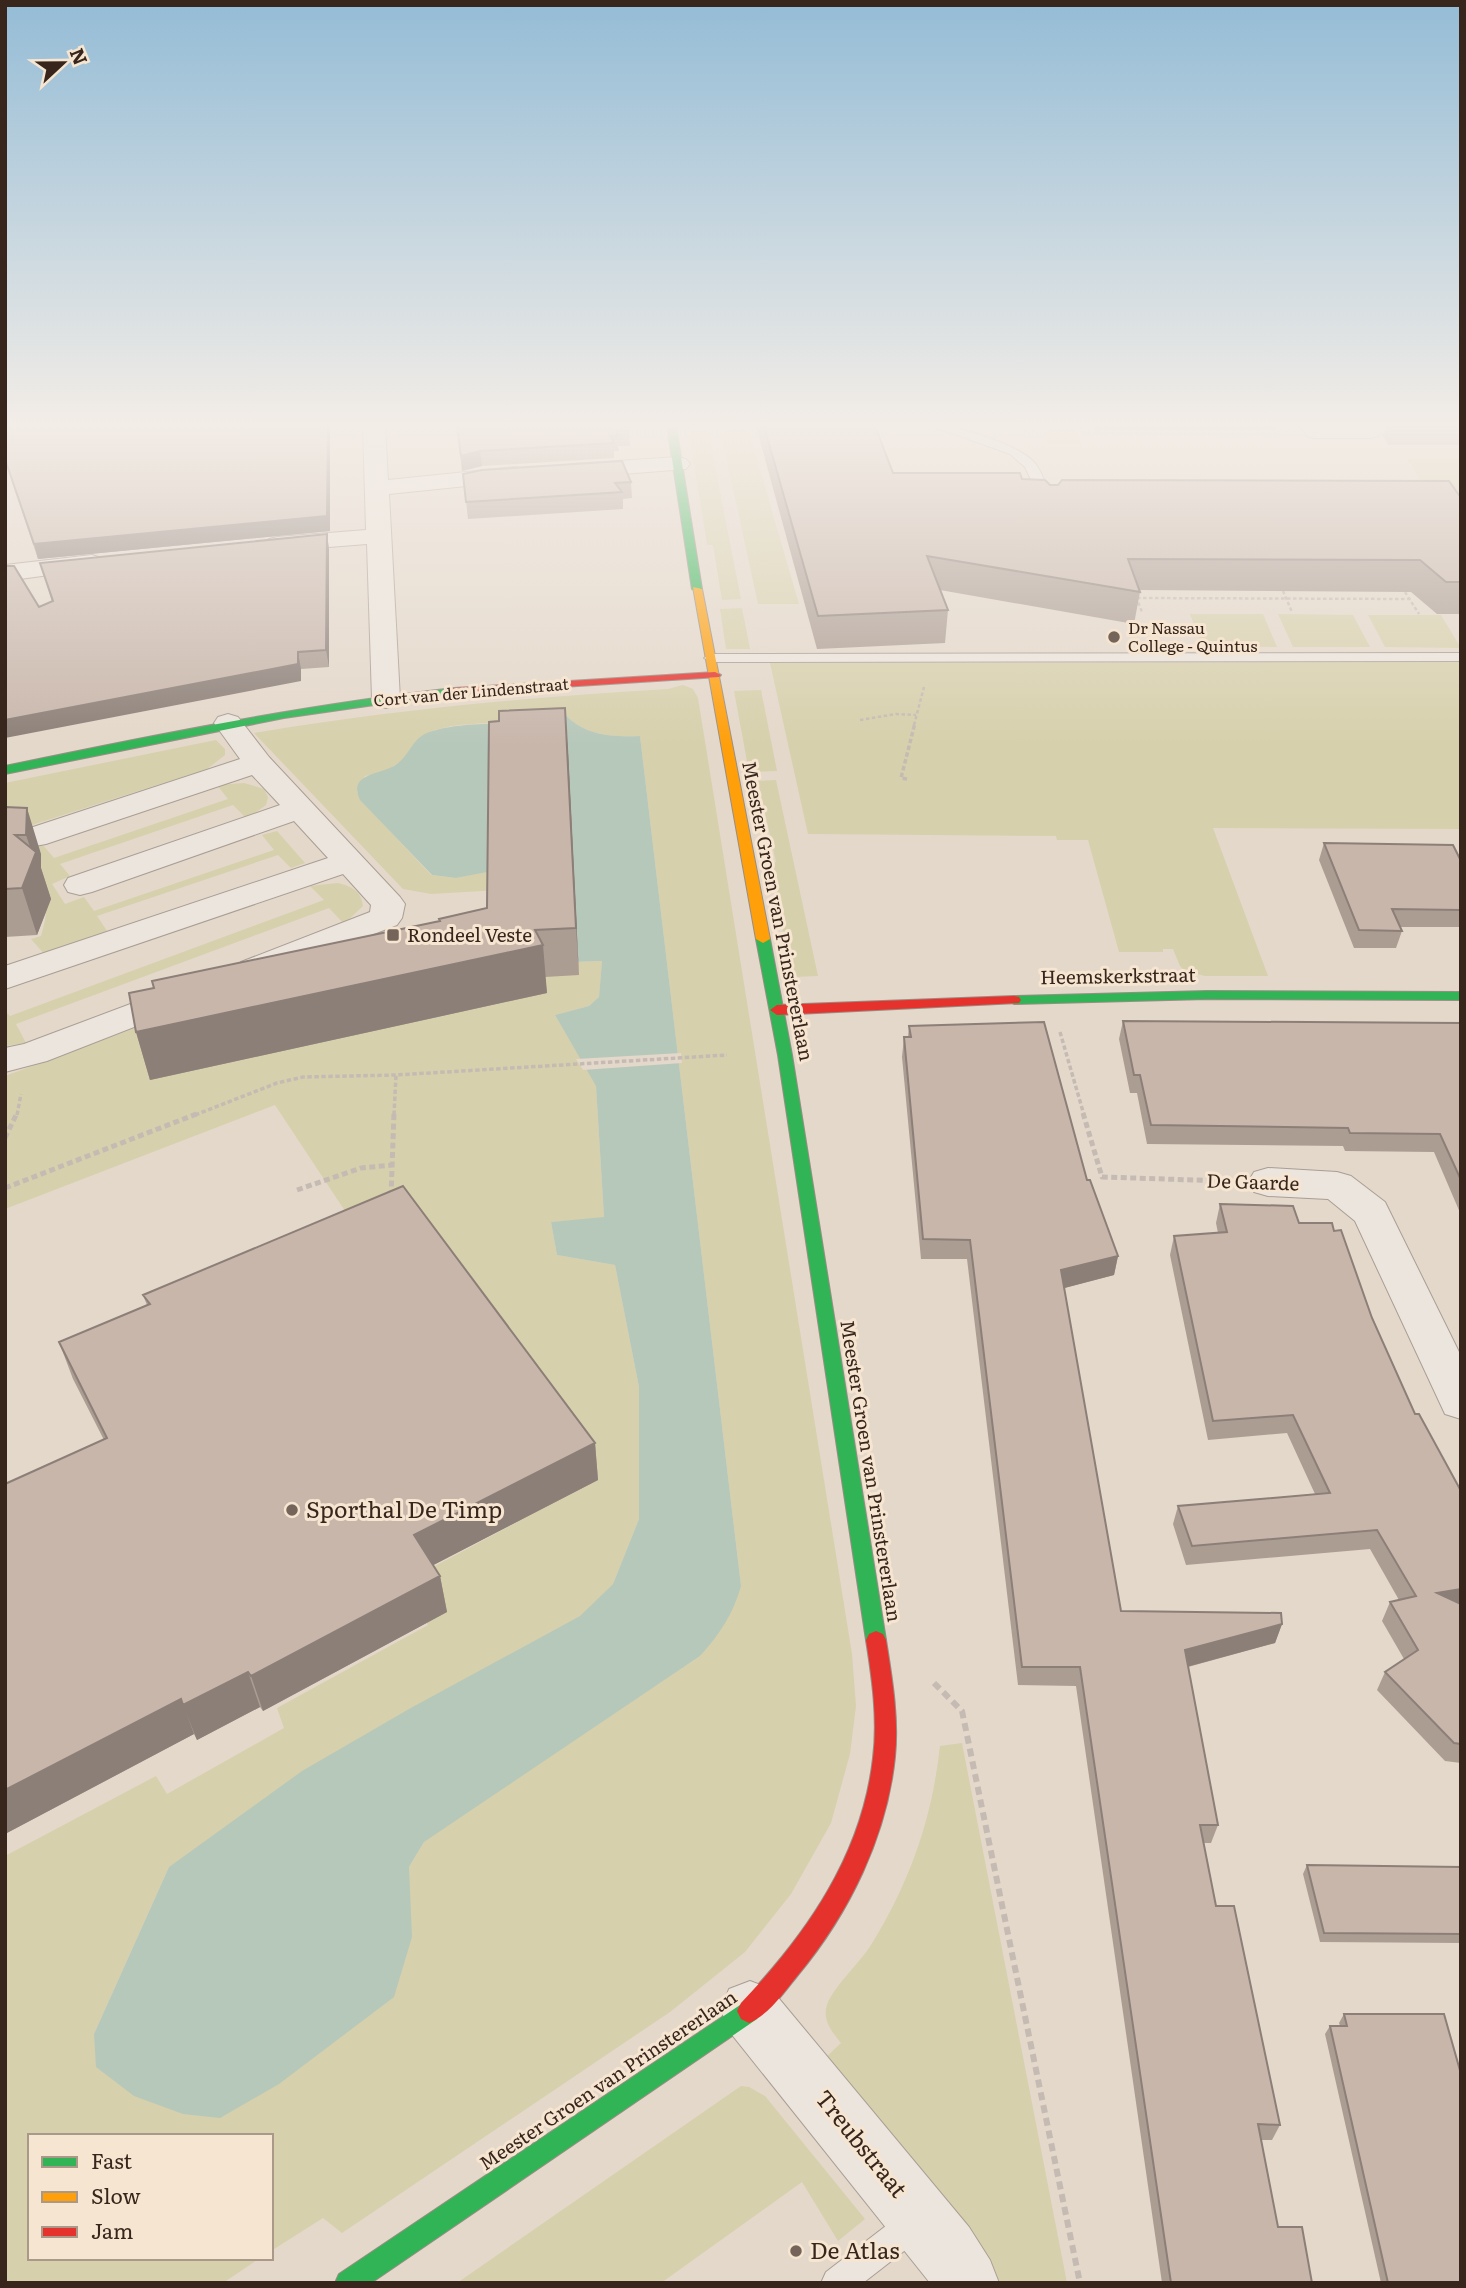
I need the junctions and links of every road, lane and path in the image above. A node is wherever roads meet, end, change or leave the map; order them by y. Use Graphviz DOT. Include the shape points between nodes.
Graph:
graph roads {
  1 [pos="380,533"];
  2 [pos="689,533"];
  3 [pos="380,537"];
  4 [pos="253,547"];
  5 [pos="121,560"];
  6 [pos="5,573"];
  7 [pos="1134,590"];
  8 [pos="1283,591"];
  9 [pos="1405,592"];
  10 [pos="1136,598"];
  11 [pos="1286,598"];
  12 [pos="1410,599"];
  13 [pos="1142,612"];
  14 [pos="1292,612"];
  15 [pos="1419,614"];
  16 [pos="932,657"];
  17 [pos="1461,657"];
  18 [pos="710,658"];
  19 [pos="715,675"];
  20 [pos="387,699"];
  21 [pos="916,715"];
  22 [pos="860,720"];
  23 [pos="228,723"];
  24 [pos="258,763"];
  25 [pos="5,770"];
  26 [pos="907,779"];
  27 [pos="300,808"];
  28 [pos="35,837"];
  29 [pos="349,861"];
  30 [pos="80,885"];
  31 [pos="5,978"];
  32 [pos="1461,996"];
  33 [pos="1049,998"];
  34 [pos="777,1010"];
  35 [pos="727,1055"];
  36 [pos="5,1060"];
  37 [pos="396,1075"];
  38 [pos="393,1165"];
  39 [pos="1268,1182"];
  40 [pos="5,1188"];
  41 [pos="297,1190"];
  42 [pos="391,1199"];
  43 [pos="1461,1402"];
  44 [pos="874,1623"];
  45 [pos="750,2010"];
  46 [pos="921,2218"];
  47 [pos="348,2283"];
  48 [pos="837,2283"];
  49 [pos="967,2283"];
  50 [pos="1080,2283"];
  1 -- 3 [label="street"];
  2 -- 18 [label="street, Meester Groen van Prinstererlaan"];
  3 -- 4 [label="street"];
  3 -- 20 [label="street"];
  5 -- 6 [label="street"];
  7 -- 10 [label="path"];
  8 -- 11 [label="path"];
  9 -- 12 [label="path"];
  10 -- 11 [label="path"];
  10 -- 13 [label="path"];
  11 -- 12 [label="path"];
  11 -- 14 [label="path"];
  12 -- 15 [label="path"];
  16 -- 17 [label="lane"];
  16 -- 18 [label="lane"];
  16 -- 21 [label="path"];
  18 -- 19 [label="street, Meester Groen van Prinstererlaan"];
  19 -- 20 [label="street, Cort van der Lindenstraat" via="542,684"];
  19 -- 34 [label="street, Meester Groen van Prinstererlaan"];
  20 -- 23 [label="street, Cort van der Lindenstraat"];
  21 -- 22 [label="path"];
  21 -- 26 [label="path" via="901,778"];
  23 -- 24 [label="street"];
  23 -- 25 [label="street, Cort van der Lindenstraat"];
  24 -- 27 [label="street"];
  24 -- 28 [label="street"];
  27 -- 29 [label="street"];
  27 -- 30 [label="street"];
  29 -- 31 [label="street"];
  29 -- 36 [label="street" via="388,904 386,918 34,1053"];
  32 -- 33 [label="street, Heemskerkstraat"];
  33 -- 34 [label="street, Heemskerkstraat"];
  33 -- 39 [label="path, De Gaarde" via="1102,1177"];
  34 -- 44 [label="street, Meester Groen van Prinstererlaan"];
  35 -- 37 [label="path"];
  37 -- 38 [label="path"];
  37 -- 40 [label="path" via="303,1077 277,1083"];
  38 -- 41 [label="path" via="361,1168"];
  38 -- 42 [label="path"];
  39 -- 43 [label="street, De Gaarde" via="1337,1186 1371,1212"];
  44 -- 45 [label="street, Meester Groen van Prinstererlaan" via="885,1751 880,1794 868,1833 852,1874 822,1923"];
  44 -- 50 [label="path" via="962,1711"];
  45 -- 46 [label="street, Treubstraat"];
  45 -- 47 [label="street, Meester Groen van Prinstererlaan"];
  46 -- 48 [label="lane"];
  46 -- 49 [label="street, Treubstraat"];
}
